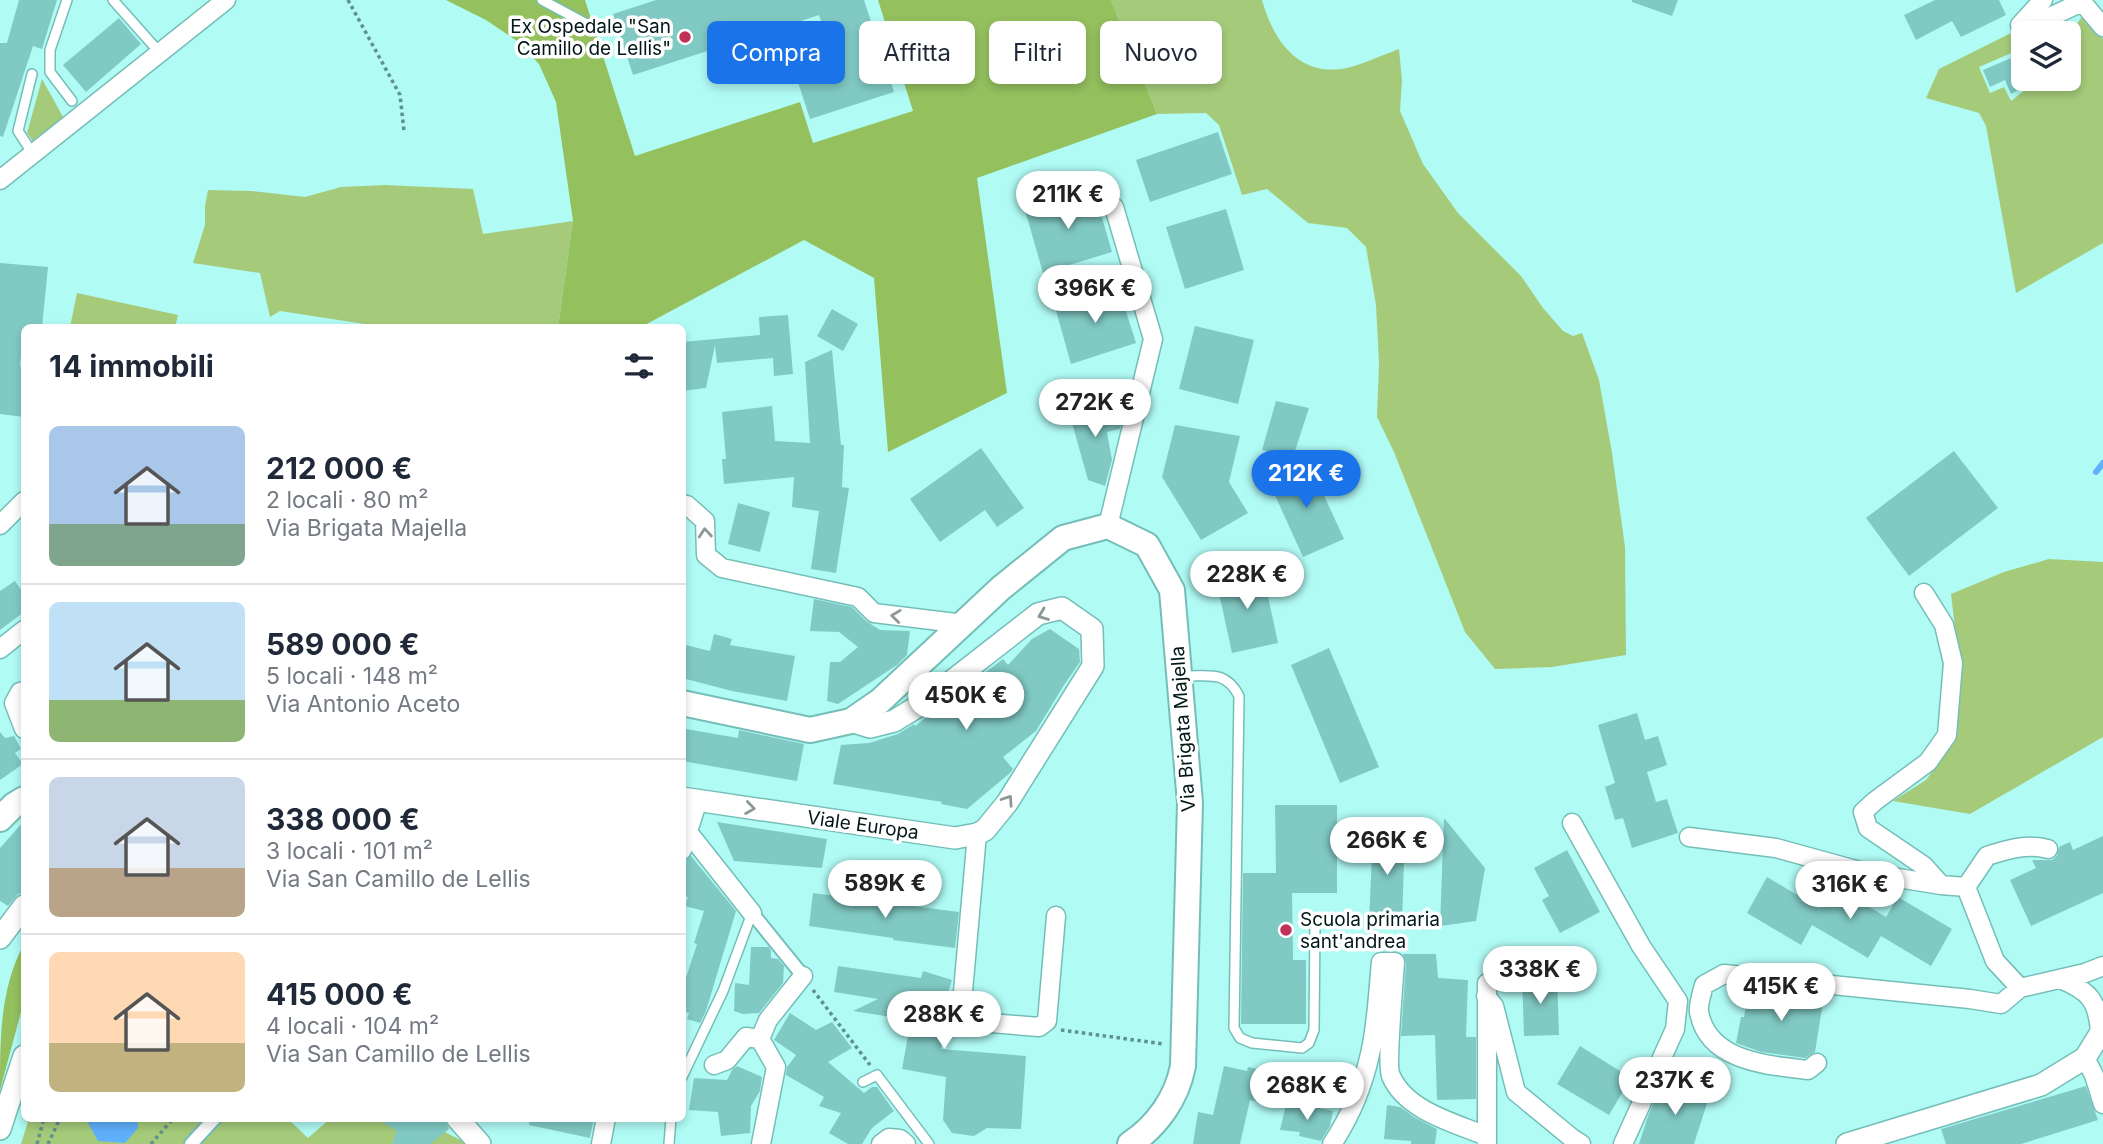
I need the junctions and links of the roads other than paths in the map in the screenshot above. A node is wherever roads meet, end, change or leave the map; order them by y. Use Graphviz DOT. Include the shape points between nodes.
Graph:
graph roads {
  1 [pos="66,0"];
  2 [pos="113,0"];
  3 [pos="542,0"];
  4 [pos="2043,0"];
  5 [pos="215,2"];
  6 [pos="2024,21"];
  7 [pos="2044,21"];
  8 [pos="2103,27"];
  9 [pos="594,28"];
  10 [pos="160,53"];
  11 [pos="32,74"];
  12 [pos="77,107"];
  13 [pos="33,154"];
  14 [pos="0,180"];
  15 [pos="1114,207"];
  16 [pos="21,504"];
  17 [pos="686,505"];
  18 [pos="0,525"];
  19 [pos="1108,526"];
  20 [pos="1924,593"];
  21 [pos="964,624"];
  22 [pos="21,632"];
  23 [pos="0,649"];
  24 [pos="1179,676"];
  25 [pos="21,692"];
  26 [pos="686,704"];
  27 [pos="21,721"];
  28 [pos="851,721"];
  29 [pos="690,799"];
  30 [pos="21,801"];
  31 [pos="0,819"];
  32 [pos="1572,824"];
  33 [pos="688,832"];
  34 [pos="977,834"];
  35 [pos="1689,837"];
  36 [pos="686,838"];
  37 [pos="2048,849"];
  38 [pos="1941,885"];
  39 [pos="1966,887"];
  40 [pos="21,910"];
  41 [pos="752,913"];
  42 [pos="1056,916"];
  43 [pos="1315,922"];
  44 [pos="0,938"];
  45 [pos="2103,966"];
  46 [pos="2085,974"];
  47 [pos="803,976"];
  48 [pos="2060,979"];
  49 [pos="2103,979"];
  50 [pos="2020,988"];
  51 [pos="2103,994"];
  52 [pos="2101,1031"];
  53 [pos="760,1039"];
  54 [pos="2094,1058"];
  55 [pos="1817,1063"];
  56 [pos="21,1065"];
  57 [pos="714,1065"];
  58 [pos="686,1066"];
  59 [pos="863,1082"];
  60 [pos="2103,1104"];
  61 [pos="211,1122"];
  62 [pos="461,1122"];
  63 [pos="605,1122"];
  64 [pos="671,1122"];
  65 [pos="0,1129"];
  66 [pos="1486,1140"];
  67 [pos="191,1144"];
  68 [pos="480,1144"];
  69 [pos="601,1144"];
  70 [pos="668,1144"];
  71 [pos="761,1144"];
  72 [pos="881,1144"];
  73 [pos="906,1144"];
  74 [pos="929,1144"];
  75 [pos="1130,1144"];
  76 [pos="1332,1144"];
  77 [pos="1581,1144"];
  78 [pos="1623,1144"];
  79 [pos="1847,1144"];
  1 -- 12 [label="lane" via="50,50 50,72"];
  2 -- 10 [label="lane"];
  3 -- 9 [label="lane"];
  4 -- 6 [label="street"];
  5 -- 10 [label="street"];
  7 -- 8 [label="street" via="2082,2"];
  10 -- 12 [label="street"];
  11 -- 13 [label="lane" via="18,131"];
  12 -- 13 [label="street"];
  13 -- 14 [label="street"];
  15 -- 19 [label="street" via="1153,339"];
  16 -- 18 [label="street"];
  21 -- 17 [label="street, one-way" via="874,613 858,597 722,568 706,555 705,521"];
  19 -- 21 [label="main road" via="1063,538"];
  19 -- 24 [label="main road, Via Brigata Majella" via="1147,545 1172,590"];
  20 -- 38 [label="street" via="1944,625 1953,663 1947,735 1928,762 1863,813 1868,828 1924,866"];
  21 -- 28 [label="main road" via="880,701"];
  22 -- 23 [label="street"];
  24 -- 43 [label="lane" via="1223,677 1239,696 1234,1028 1240,1038 1302,1048 1309,1043 1314,1030"];
  24 -- 75 [label="main road, Via Brigata Majella" via="1190,803 1184,1066 1171,1101"];
  25 -- 27 [label="street" via="14,703"];
  26 -- 28 [label="main road" via="810,730"];
  34 -- 28 [label="street, one-way" via="1007,803 1093,666 1092,629 1062,608 1038,614 894,721 870,727"];
  29 -- 33 [label="street"];
  29 -- 34 [label="street, Viale Europa, one-way" via="955,838"];
  30 -- 31 [label="main road"];
  32 -- 78 [label="street" via="1678,1001 1675,1029"];
  33 -- 36 [label="street"];
  33 -- 41 [label="street"];
  34 -- 42 [label="street" via="961,1014 966,1021 1040,1027 1047,1021"];
  35 -- 38 [label="street" via="1776,848 1867,873"];
  37 -- 39 [label="street" via="2010,849 1987,856"];
  38 -- 39 [label="street"];
  39 -- 50 [label="street" via="1995,961"];
  40 -- 44 [label="street"];
  41 -- 47 [label="street"];
  41 -- 58 [label="lane" via="723,992"];
  45 -- 46 [label="street"];
  46 -- 48 [label="street"];
  46 -- 49 [label="street"];
  47 -- 53 [label="street" via="768,1020"];
  48 -- 50 [label="street"];
  48 -- 51 [label="street" via="2081,982"];
  48 -- 52 [label="street" via="2089,995"];
  50 -- 55 [label="street" via="2001,1004 1724,974 1703,985 1699,1010 1708,1037 1734,1056 1808,1070"];
  52 -- 54 [label="street"];
  53 -- 57 [label="street" via="746,1037 727,1060"];
  53 -- 71 [label="street" via="776,1067"];
  54 -- 60 [label="street"];
  54 -- 79 [label="street" via="2040,1085"];
  56 -- 65 [label="street"];
  59 -- 74 [label="lane" via="877,1075"];
  61 -- 67 [label="street"];
  62 -- 68 [label="street"];
  63 -- 69 [label="street"];
  64 -- 70 [label="lane"];
  66 -- 76 [label="street" via="1421,1108 1390,1074 1395,962 1381,962 1371,1053 1346,1124"];
  66 -- 77 [label="street" via="1487,990 1516,1091"];
  72 -- 73 [label="street" via="889,1138"];
}
